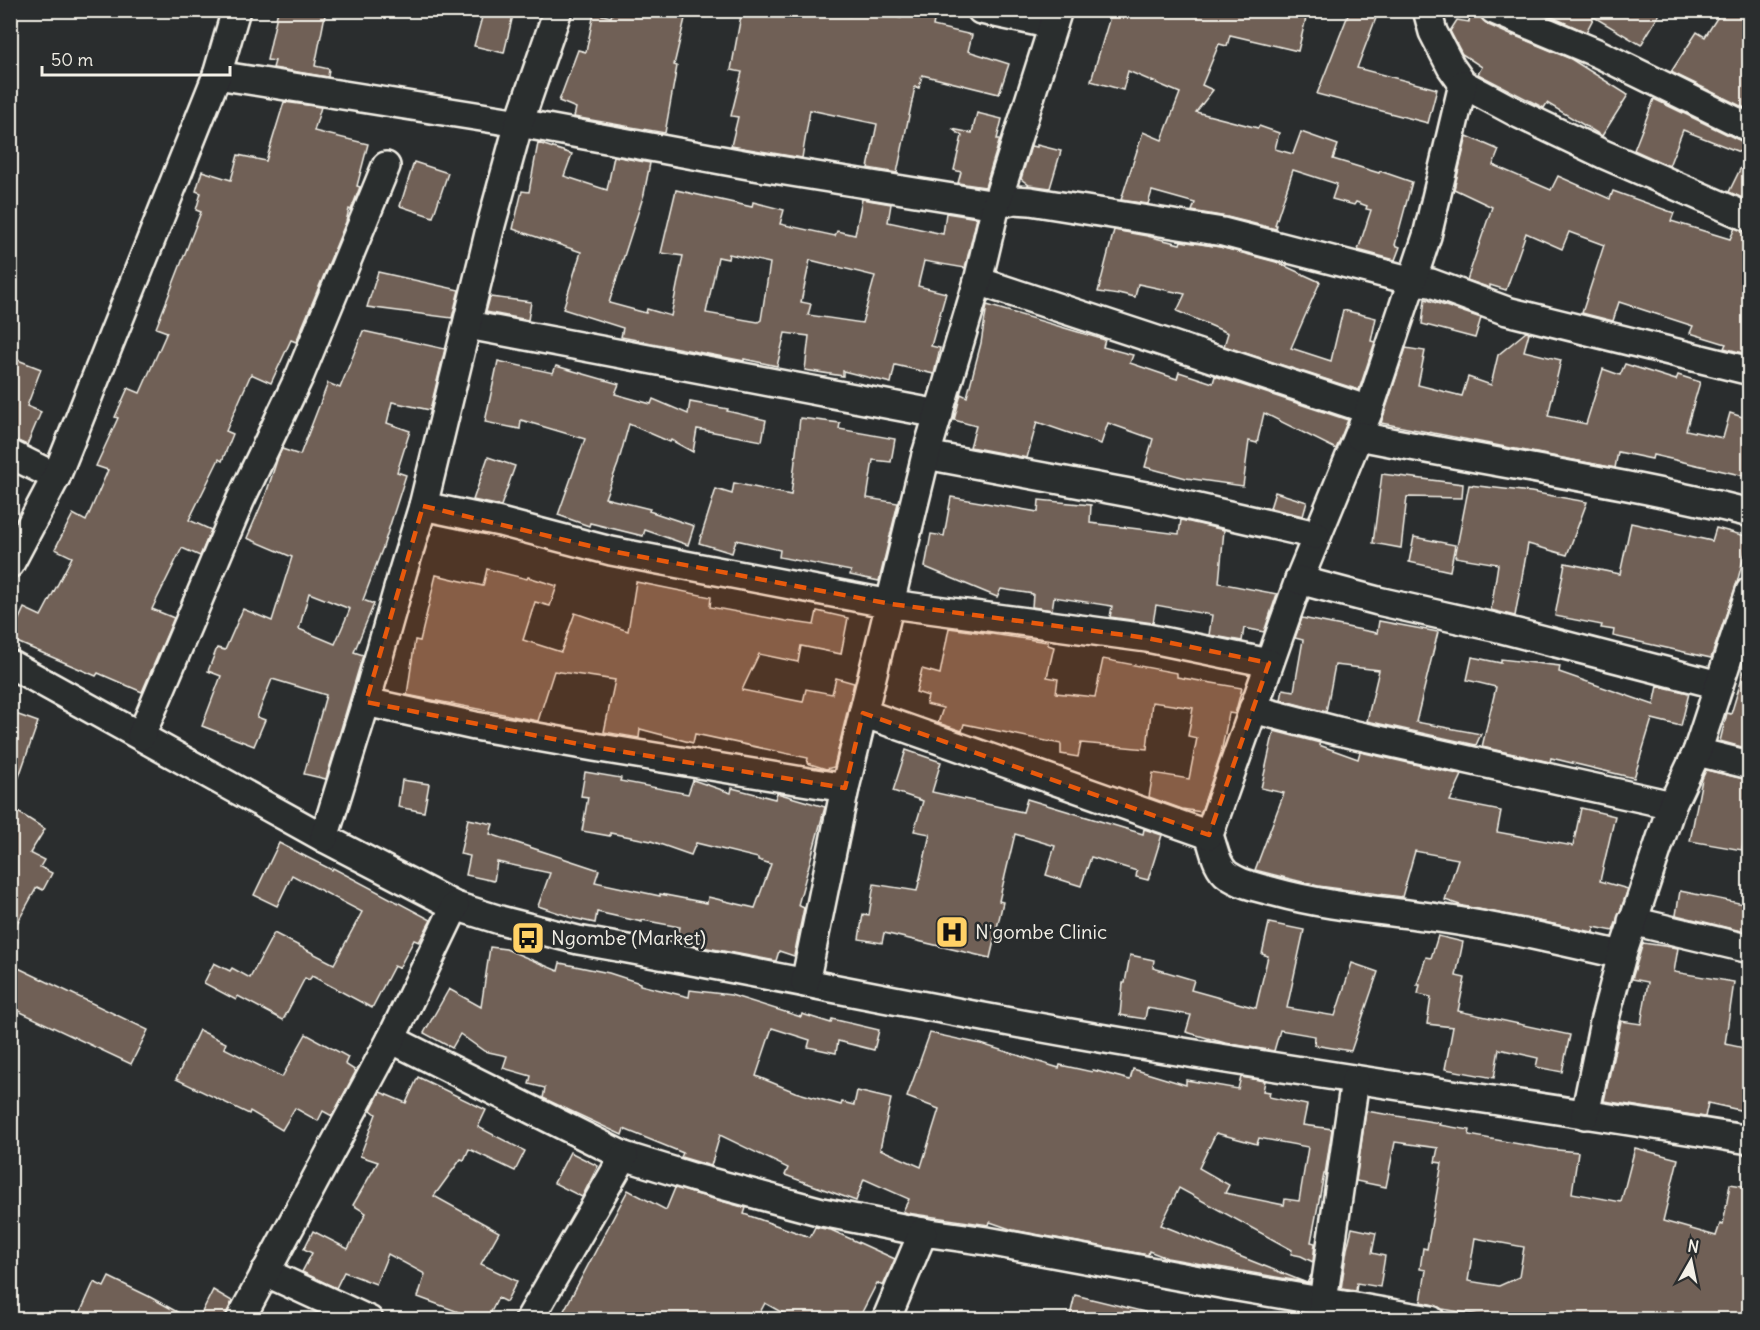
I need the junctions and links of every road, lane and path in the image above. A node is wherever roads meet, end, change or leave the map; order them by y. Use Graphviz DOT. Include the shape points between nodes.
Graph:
graph roads {
  1 [pos="236,10"];
  2 [pos="558,10"];
  3 [pos="981,10"];
  4 [pos="1427,10"];
  5 [pos="1494,10"];
  6 [pos="1056,18"];
  7 [pos="217,75"];
  8 [pos="1463,84"];
  9 [pos="519,123"];
  10 [pos="1749,128"];
  11 [pos="386,166"];
  12 [pos="996,205"];
  13 [pos="1749,218"];
  14 [pos="978,281"];
  15 [pos="1413,281"];
  16 [pos="468,325"];
  17 [pos="1749,371"];
  18 [pos="1369,410"];
  19 [pos="939,414"];
  20 [pos="1359,436"];
  21 [pos="10,454"];
  22 [pos="926,454"];
  23 [pos="56,477"];
  24 [pos="423,506"];
  25 [pos="1749,513"];
  26 [pos="1316,535"];
  27 [pos="10,564"];
  28 [pos="1299,580"];
  29 [pos="1749,591"];
  30 [pos="891,604"];
  31 [pos="1269,663"];
  32 [pos="10,664"];
  33 [pos="1719,685"];
  34 [pos="366,702"];
  35 [pos="1253,709"];
  36 [pos="863,713"];
  37 [pos="141,736"];
  38 [pos="1697,752"];
  39 [pos="1749,765"];
  40 [pos="845,788"];
  41 [pos="1672,805"];
  42 [pos="1209,835"];
  43 [pos="324,838"];
  44 [pos="456,906"];
  45 [pos="1632,921"];
  46 [pos="1749,949"];
  47 [pos="1622,955"];
  48 [pos="805,983"];
  49 [pos="391,1039"];
  50 [pos="1355,1080"];
  51 [pos="1585,1115"];
  52 [pos="1749,1140"];
  53 [pos="624,1156"];
  54 [pos="923,1232"];
  55 [pos="265,1272"];
  56 [pos="1323,1310"];
  57 [pos="240,1320"];
  58 [pos="369,1320"];
  59 [pos="529,1320"];
  60 [pos="885,1320"];
  61 [pos="1431,1320"];
  1 -- 7 [label="street"];
  2 -- 9 [label="street"];
  3 -- 6 [label="street"];
  4 -- 8 [label="street" via="1437,41"];
  5 -- 10 [label="street" via="1597,53"];
  6 -- 12 [label="street"];
  7 -- 9 [label="street"];
  7 -- 23 [label="street"];
  8 -- 13 [label="street" via="1603,154"];
  8 -- 15 [label="street"];
  9 -- 12 [label="street"];
  9 -- 16 [label="street"];
  11 -- 37 [label="street" via="300,375 240,501"];
  12 -- 14 [label="street"];
  12 -- 15 [label="street" via="1030,201 1223,232"];
  14 -- 18 [label="street"];
  14 -- 19 [label="street"];
  15 -- 17 [label="street" via="1431,283 1508,311"];
  15 -- 18 [label="street"];
  16 -- 19 [label="street"];
  16 -- 24 [label="street"];
  18 -- 20 [label="street"];
  19 -- 22 [label="street"];
  20 -- 25 [label="street" via="1598,479"];
  20 -- 26 [label="street"];
  21 -- 23 [label="street"];
  22 -- 26 [label="street" via="1146,496"];
  22 -- 30 [label="street"];
  23 -- 27 [label="street"];
  24 -- 30 [label="street" via="611,551"];
  24 -- 34 [label="street"];
  26 -- 28 [label="street"];
  28 -- 31 [label="street"];
  28 -- 33 [label="street"];
  29 -- 33 [label="street"];
  30 -- 31 [label="street" via="1147,638"];
  30 -- 36 [label="street"];
  31 -- 35 [label="street"];
  32 -- 37 [label="street"];
  33 -- 38 [label="street"];
  34 -- 40 [label="street" via="475,726"];
  34 -- 43 [label="street"];
  35 -- 41 [label="street"];
  35 -- 42 [label="street"];
  36 -- 40 [label="street"];
  36 -- 42 [label="street"];
  37 -- 43 [label="street"];
  38 -- 39 [label="street"];
  38 -- 41 [label="street"];
  40 -- 48 [label="street"];
  41 -- 45 [label="street"];
  42 -- 47 [label="street" via="1220,866 1228,875 1251,886 1348,907 1523,933"];
  43 -- 44 [label="street"];
  44 -- 48 [label="street" via="578,940"];
  44 -- 49 [label="street"];
  45 -- 46 [label="street"];
  45 -- 47 [label="street"];
  47 -- 51 [label="street"];
  48 -- 50 [label="street" via="1071,1033"];
  49 -- 53 [label="street"];
  49 -- 55 [label="street"];
  50 -- 51 [label="street"];
  50 -- 56 [label="street"];
  51 -- 52 [label="street"];
  53 -- 54 [label="street" via="822,1212"];
  53 -- 59 [label="street"];
  54 -- 56 [label="street" via="1226,1285"];
  54 -- 60 [label="street"];
  55 -- 57 [label="street"];
  55 -- 58 [label="street"];
  56 -- 61 [label="street"];
}
